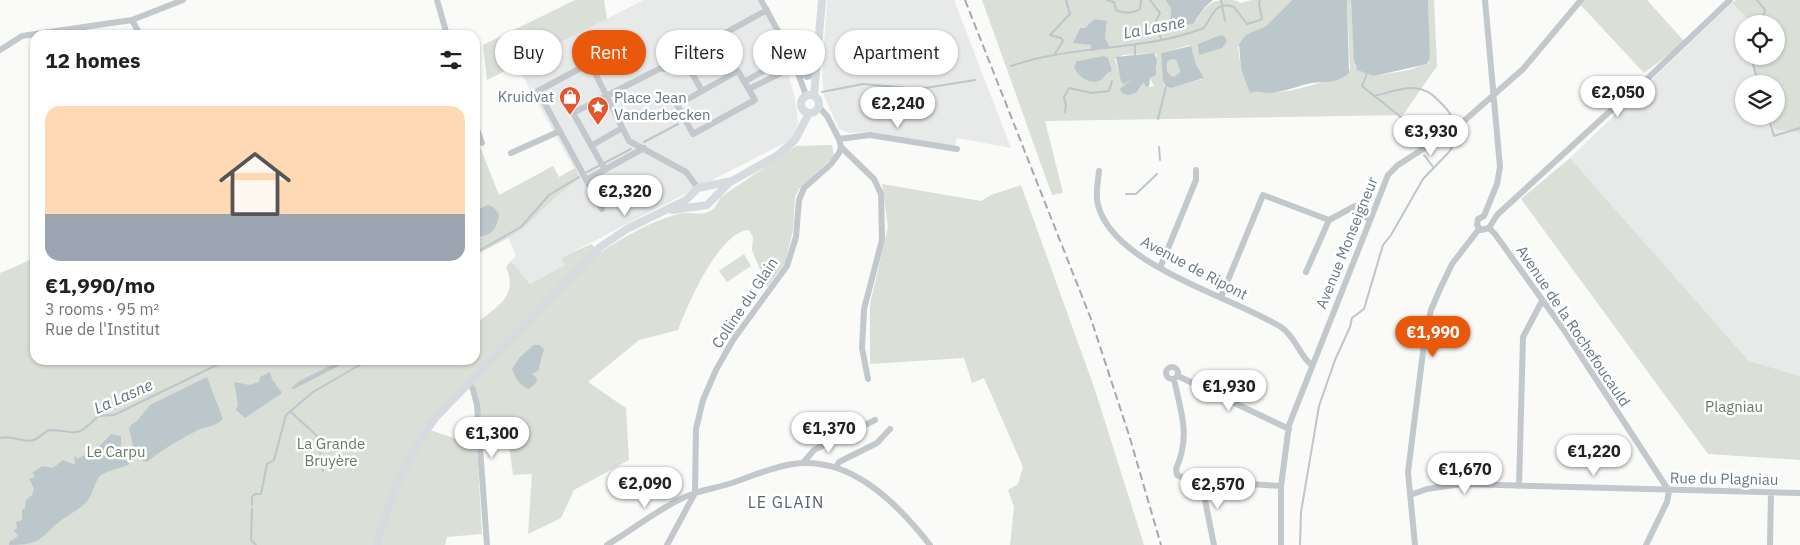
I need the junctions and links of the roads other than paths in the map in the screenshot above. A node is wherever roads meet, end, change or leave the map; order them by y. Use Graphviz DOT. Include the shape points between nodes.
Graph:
graph roads {
  1 [pos="183,0"];
  2 [pos="437,0"];
  3 [pos="761,0"];
  4 [pos="822,0"];
  5 [pos="1485,0"];
  6 [pos="1581,0"];
  7 [pos="1730,0"];
  8 [pos="767,10"];
  9 [pos="132,20"];
  10 [pos="63,30"];
  11 [pos="137,30"];
  12 [pos="446,30"];
  13 [pos="732,30"];
  14 [pos="778,30"];
  15 [pos="820,30"];
  16 [pos="30,35"];
  17 [pos="0,50"];
  18 [pos="656,71"];
  19 [pos="693,75"];
  20 [pos="756,75"];
  21 [pos="779,75"];
  22 [pos="799,75"];
  23 [pos="817,75"];
  24 [pos="744,82"];
  25 [pos="749,89"];
  26 [pos="702,91"];
  27 [pos="806,95"];
  28 [pos="814,95"];
  29 [pos="1494,95"];
  30 [pos="608,97"];
  31 [pos="819,107"];
  32 [pos="808,113"];
  33 [pos="622,128"];
  34 [pos="560,131"];
  35 [pos="480,138"];
  36 [pos="839,139"];
  37 [pos="482,143"];
  38 [pos="591,146"];
  39 [pos="841,147"];
  40 [pos="644,148"];
  41 [pos="957,149"];
  42 [pos="511,153"];
  43 [pos="606,170"];
  44 [pos="1196,170"];
  45 [pos="1099,171"];
  46 [pos="586,180"];
  47 [pos="732,180"];
  48 [pos="699,190"];
  49 [pos="712,199"];
  50 [pos="700,206"];
  51 [pos="602,209"];
  52 [pos="666,211"];
  53 [pos="1484,216"];
  54 [pos="1329,220"];
  55 [pos="1369,220"];
  56 [pos="1489,225"];
  57 [pos="1479,229"];
  58 [pos="1160,268"];
  59 [pos="1306,272"];
  60 [pos="1221,298"];
  61 [pos="1542,301"];
  62 [pos="1312,365"];
  63 [pos="868,379"];
  64 [pos="468,383"];
  65 [pos="875,420"];
  66 [pos="890,428"];
  67 [pos="1289,429"];
  68 [pos="803,463"];
  69 [pos="836,467"];
  70 [pos="1201,480"];
  71 [pos="1281,486"];
  72 [pos="1519,486"];
  73 [pos="1669,491"];
  74 [pos="1772,492"];
  75 [pos="695,493"];
  76 [pos="1800,493"];
  77 [pos="1410,495"];
  78 [pos="927,544"];
  79 [pos="377,545"];
  80 [pos="487,545"];
  81 [pos="607,545"];
  82 [pos="667,545"];
  83 [pos="1214,545"];
  84 [pos="1282,545"];
  85 [pos="1415,545"];
  86 [pos="1646,545"];
  87 [pos="1770,545"];
  1 -- 9 [label="street"];
  2 -- 12 [label="street"];
  3 -- 8 [label="street"];
  4 -- 15 [label="main road"];
  5 -- 29 [label="street"];
  6 -- 29 [label="street, Avenue Monseigneur" via="1534,58"];
  7 -- 56 [label="street"];
  8 -- 13 [label="street"];
  8 -- 14 [label="street"];
  9 -- 10 [label="street"];
  9 -- 11 [label="street"];
  16 -- 17 [label="street" via="22,36"];
  18 -- 30 [label="street"];
  19 -- 26 [label="street"];
  20 -- 24 [label="street"];
  21 -- 25 [label="street"];
  22 -- 27 [label="street"];
  23 -- 28 [label="main road"];
  24 -- 25 [label="street"];
  24 -- 26 [label="street" via="738,71"];
  25 -- 26 [label="street" via="755,100 693,134 677,105"];
  27 -- 28 [label="main road"];
  27 -- 32 [label="main road" via="801,100"];
  28 -- 31 [label="main road" via="819,100"];
  29 -- 53 [label="street" via="1500,171"];
  29 -- 55 [label="street, Avenue Monseigneur" via="1456,128 1392,169"];
  30 -- 33 [label="street" via="607,101"];
  30 -- 34 [label="street" via="590,63 538,91"];
  30 -- 38 [label="street" via="573,113"];
  31 -- 32 [label="main road"];
  31 -- 36 [label="street" via="828,116"];
  32 -- 47 [label="main road" via="802,129 786,148"];
  33 -- 38 [label="street"];
  33 -- 40 [label="street" via="629,141"];
  34 -- 42 [label="street"];
  34 -- 46 [label="street"];
  35 -- 37 [label="street"];
  36 -- 39 [label="street"];
  36 -- 41 [label="street" via="870,135"];
  38 -- 43 [label="street"];
  39 -- 63 [label="street" via="874,179 881,194 882,240 864,309 862,348"];
  39 -- 75 [label="street, Colline du Glain" via="836,158 804,188 799,200 796,237 787,266 728,348 708,388 696,429"];
  40 -- 43 [label="street"];
  40 -- 48 [label="street" via="686,172"];
  43 -- 46 [label="street"];
  44 -- 58 [label="street" via="1196,180"];
  45 -- 58 [label="street, Avenue de Ripont" via="1097,204 1108,226 1141,257"];
  46 -- 51 [label="street"];
  47 -- 48 [label="main road"];
  47 -- 49 [label="main road"];
  48 -- 49 [label="main road" via="709,190"];
  48 -- 50 [label="main road" via="693,199"];
  48 -- 52 [label="main road"];
  49 -- 50 [label="main road" via="707,205"];
  50 -- 52 [label="main road"];
  52 -- 64 [label="main road" via="627,229 599,248"];
  53 -- 56 [label="street, Avenue de la Rochefoucauld"];
  53 -- 57 [label="street" via="1477,221"];
  54 -- 55 [label="street" via="1355,206"];
  54 -- 59 [label="street"];
  54 -- 60 [label="street" via="1263,195"];
  55 -- 62 [label="street, Avenue Monseigneur"];
  56 -- 57 [label="street"];
  56 -- 61 [label="street, Avenue de la Rochefoucauld"];
  57 -- 77 [label="street" via="1452,264 1428,322 1410,447"];
  58 -- 60 [label="street, Avenue de Ripont"];
  60 -- 62 [label="street, Avenue de Ripont" via="1283,329"];
  61 -- 72 [label="street" via="1523,337"];
  61 -- 73 [label="street, Avenue de la Rochefoucauld"];
  62 -- 67 [label="street, Avenue Monseigneur"];
  64 -- 79 [label="main road" via="436,417 414,447 404,466"];
  64 -- 80 [label="street" via="477,405"];
  65 -- 68 [label="street" via="814,450"];
  66 -- 69 [label="street" via="877,443 839,462"];
  67 -- 70 [label="street" via="1176,377 1185,439 1176,472 1184,479"];
  67 -- 71 [label="street, Avenue Monseigneur"];
  68 -- 69 [label="street"];
  68 -- 75 [label="street" via="773,468"];
  69 -- 78 [label="street" via="879,492"];
  70 -- 71 [label="street"];
  70 -- 83 [label="street"];
  71 -- 84 [label="street, Avenue Monseigneur"];
  72 -- 73 [label="street, Rue du Plagniau"];
  72 -- 77 [label="street, Rue du Plagniau" via="1446,485"];
  73 -- 74 [label="street, Rue du Plagniau"];
  73 -- 86 [label="street"];
  74 -- 76 [label="street, Rue du Plagniau"];
  74 -- 87 [label="street"];
  75 -- 81 [label="street"];
  75 -- 82 [label="street"];
  77 -- 85 [label="street"];
}
